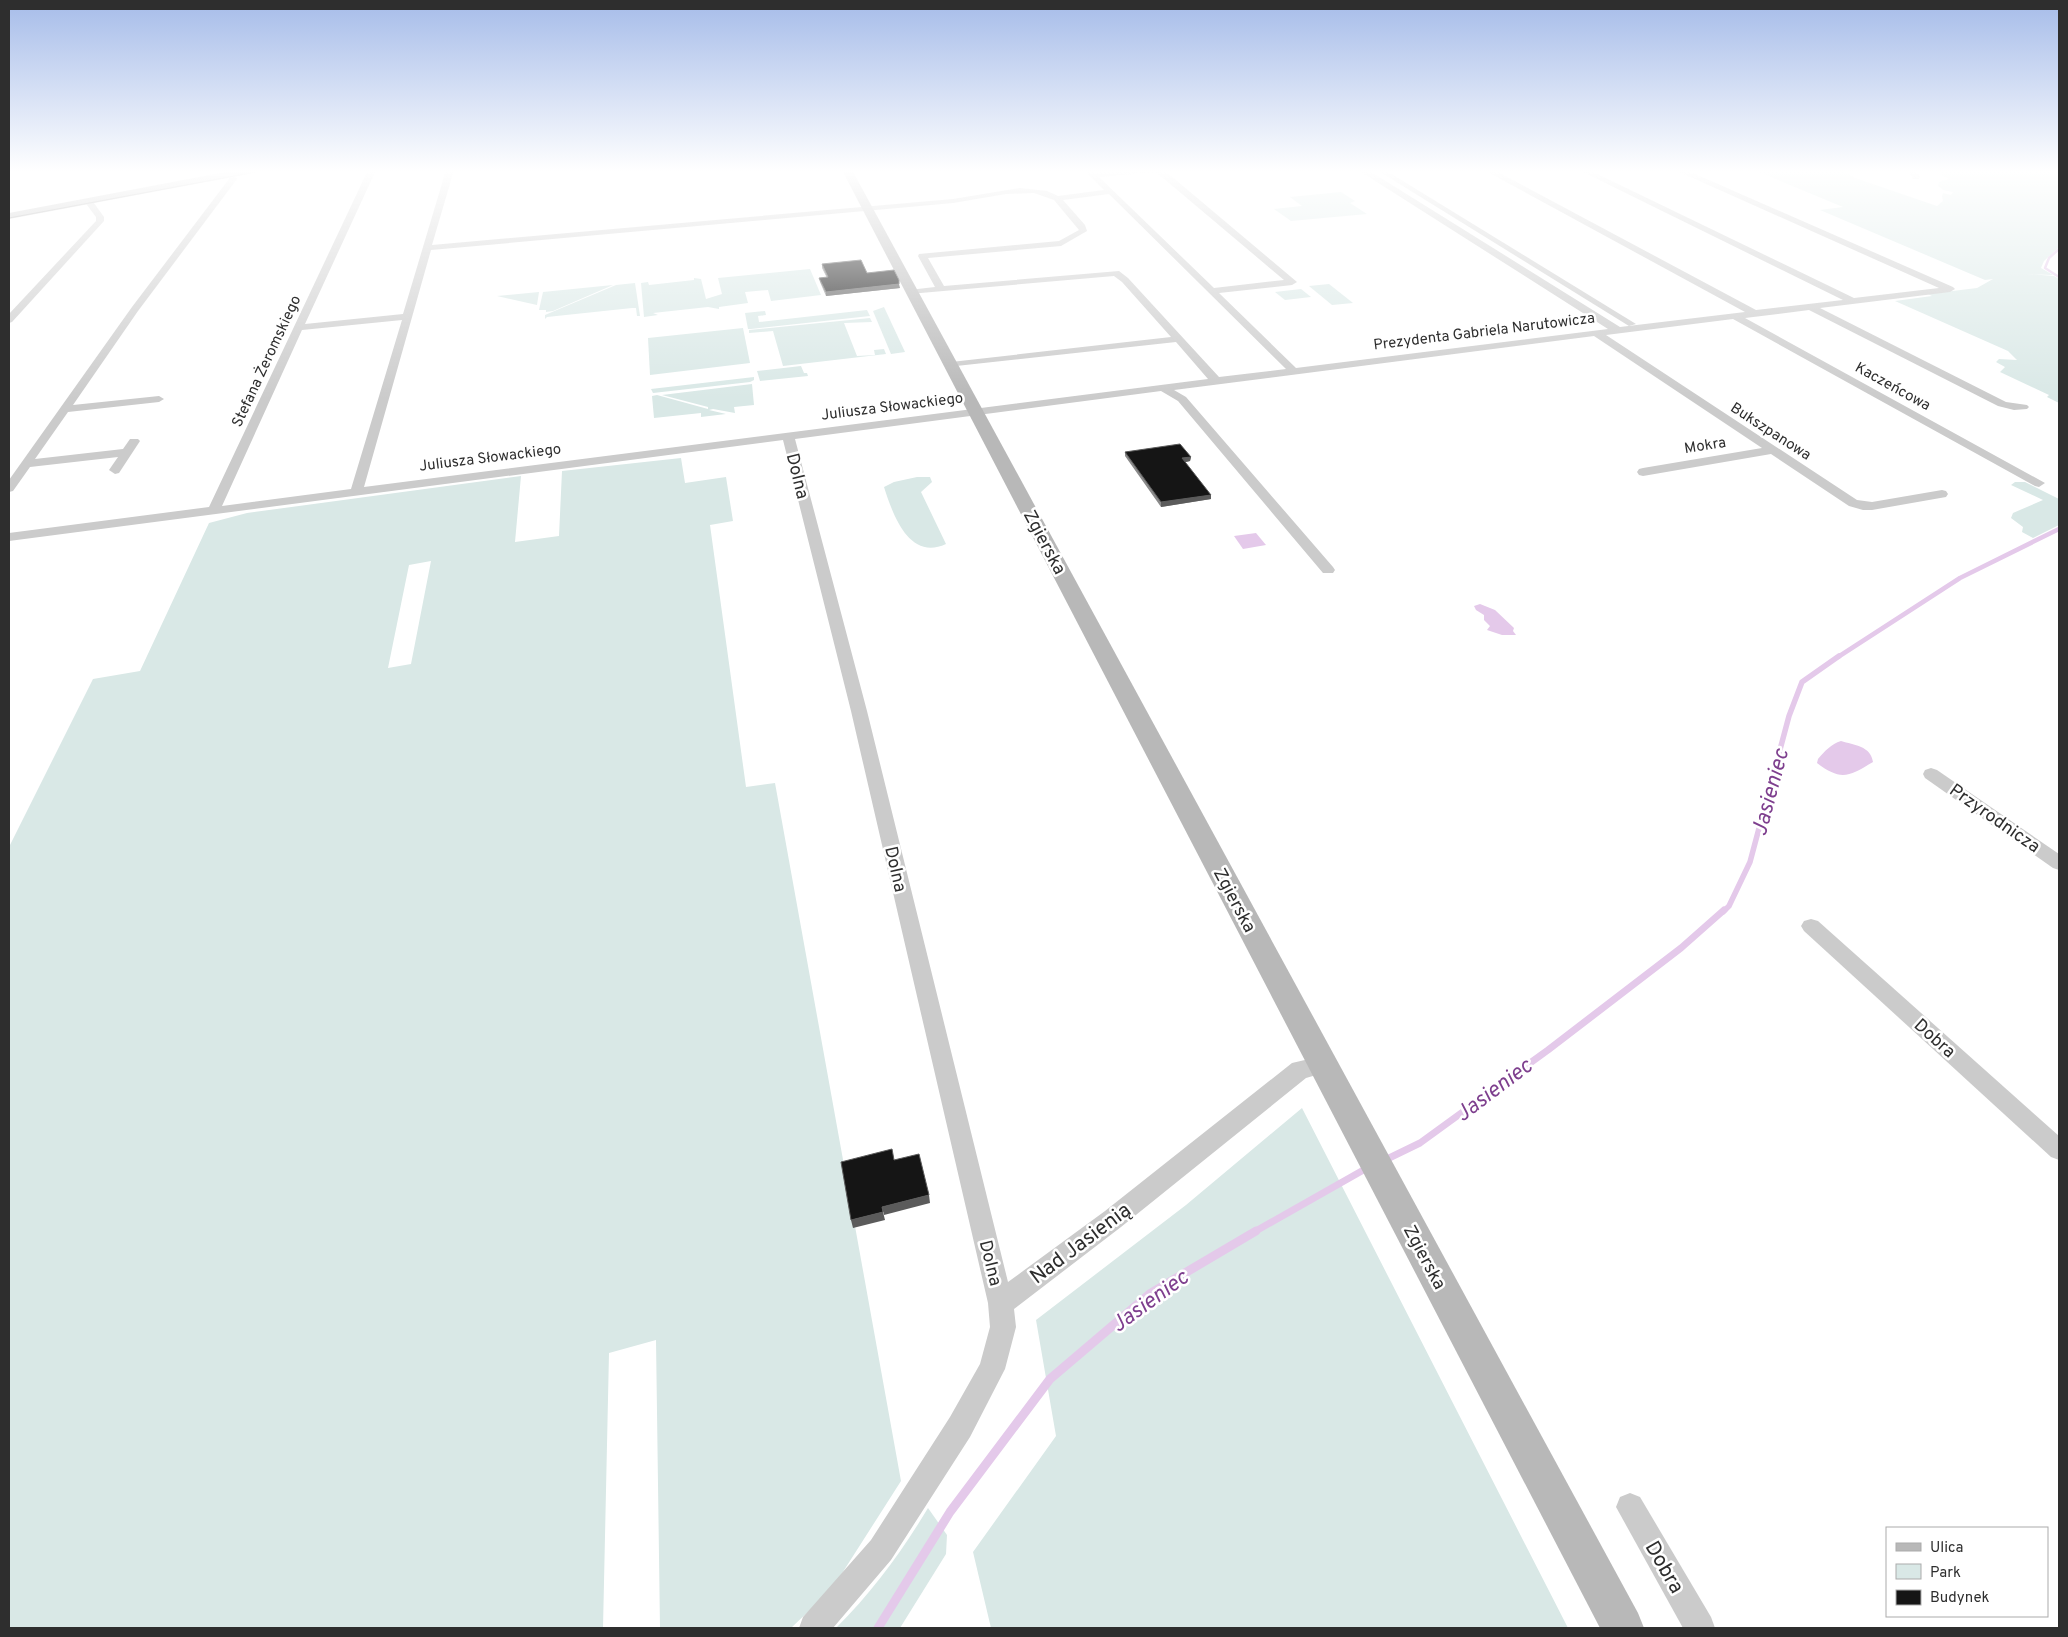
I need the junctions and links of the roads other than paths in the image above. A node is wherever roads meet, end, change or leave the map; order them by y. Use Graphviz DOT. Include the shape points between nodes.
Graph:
graph roads {
  1 [pos="77,246"];
  2 [pos="182,246"];
  3 [pos="336,246"];
  4 [pos="446,246"];
  5 [pos="887,246"];
  6 [pos="1024,246"];
  7 [pos="1166,246"];
  8 [pos="1250,246"];
  9 [pos="1482,246"];
  10 [pos="1505,246"];
  11 [pos="1630,246"];
  12 [pos="1740,246"];
  13 [pos="1853,246"];
  14 [pos="428,248"];
  15 [pos="941,289"];
  16 [pos="1212,291"];
  17 [pos="912,292"];
  18 [pos="1853,301"];
  19 [pos="1809,306"];
  20 [pos="1607,309"];
  21 [pos="1587,312"];
  22 [pos="1754,313"];
  23 [pos="1733,315"];
  24 [pos="408,316"];
  25 [pos="9,320"];
  26 [pos="1632,324"];
  27 [pos="297,328"];
  28 [pos="1617,330"];
  29 [pos="1596,333"];
  30 [pos="1178,339"];
  31 [pos="951,365"];
  32 [pos="1294,371"];
  33 [pos="1216,381"];
  34 [pos="166,388"];
  35 [pos="1163,388"];
  36 [pos="2023,407"];
  37 [pos="65,409"];
  38 [pos="976,412"];
  39 [pos="788,436"];
  40 [pos="134,441"];
  41 [pos="1772,450"];
  42 [pos="127,452"];
  43 [pos="26,464"];
  44 [pos="116,470"];
  45 [pos="1644,472"];
  46 [pos="2039,483"];
  47 [pos="9,488"];
  48 [pos="357,490"];
  49 [pos="1942,494"];
  50 [pos="214,510"];
  51 [pos="9,537"];
  52 [pos="1328,570"];
  53 [pos="1931,774"];
  54 [pos="2059,863"];
  55 [pos="1811,926"];
  56 [pos="1322,1066"];
  57 [pos="2059,1150"];
  58 [pos="1001,1303"];
  59 [pos="1630,1506"];
  60 [pos="814,1628"];
  61 [pos="1624,1628"];
  62 [pos="1700,1628"];
  1 -- 25 [label="street"];
  2 -- 37 [label="street"];
  3 -- 27 [label="street, Stefana Żeromskiego"];
  4 -- 14 [label="street"];
  5 -- 17 [label="main road, Zgierska"];
  6 -- 15 [label="street" via="922,256"];
  7 -- 16 [label="street"];
  8 -- 16 [label="street" via="1292,282"];
  9 -- 21 [label="street"];
  10 -- 20 [label="street"];
  11 -- 22 [label="street"];
  12 -- 18 [label="street"];
  13 -- 18 [label="street, Prezydenta Gabriela Narutowicza" via="1950,289"];
  14 -- 24 [label="street"];
  15 -- 17 [label="street"];
  15 -- 30 [label="street" via="1116,274"];
  16 -- 32 [label="street"];
  17 -- 31 [label="main road, Zgierska"];
  18 -- 19 [label="street, Prezydenta Gabriela Narutowicza"];
  19 -- 22 [label="street, Prezydenta Gabriela Narutowicza"];
  19 -- 36 [label="street" via="2002,404"];
  20 -- 21 [label="street"];
  20 -- 26 [label="street"];
  21 -- 28 [label="street"];
  22 -- 23 [label="street, Prezydenta Gabriela Narutowicza"];
  23 -- 28 [label="street, Prezydenta Gabriela Narutowicza"];
  23 -- 46 [label="street, Kaczeńcowa"];
  24 -- 27 [label="street"];
  24 -- 48 [label="street"];
  27 -- 50 [label="street, Stefana Żeromskiego"];
  28 -- 29 [label="street, Prezydenta Gabriela Narutowicza"];
  29 -- 32 [label="street, Prezydenta Gabriela Narutowicza"];
  29 -- 41 [label="street, Bukszpanowa"];
  30 -- 31 [label="street"];
  30 -- 33 [label="street"];
  31 -- 38 [label="main road, Zgierska"];
  32 -- 33 [label="street, Prezydenta Gabriela Narutowicza"];
  33 -- 35 [label="street, Prezydenta Gabriela Narutowicza"];
  34 -- 37 [label="street" via="157,402"];
  35 -- 38 [label="street, Prezydenta Gabriela Narutowicza"];
  35 -- 52 [label="street" via="1182,399"];
  37 -- 43 [label="street"];
  38 -- 39 [label="street, Juliusza Słowackiego"];
  38 -- 56 [label="main road, Zgierska"];
  39 -- 48 [label="street, Juliusza Słowackiego"];
  39 -- 58 [label="street, Dolna" via="859,711"];
  40 -- 42 [label="street"];
  41 -- 45 [label="street, Mokra"];
  41 -- 49 [label="street, Bukszpanowa" via="1863,506"];
  42 -- 43 [label="street"];
  42 -- 44 [label="street"];
  43 -- 47 [label="street"];
  48 -- 50 [label="street, Juliusza Słowackiego"];
  50 -- 51 [label="street, Juliusza Słowackiego"];
  53 -- 54 [label="street, Przyrodnicza"];
  55 -- 57 [label="street, Dobra"];
  56 -- 58 [label="street, Nad Jasienią" via="1300,1070 1113,1219"];
  56 -- 61 [label="main road, Zgierska"];
  58 -- 60 [label="street" via="1003,1327 992,1369 960,1427 881,1550"];
  59 -- 62 [label="street, Dobra"];
}
